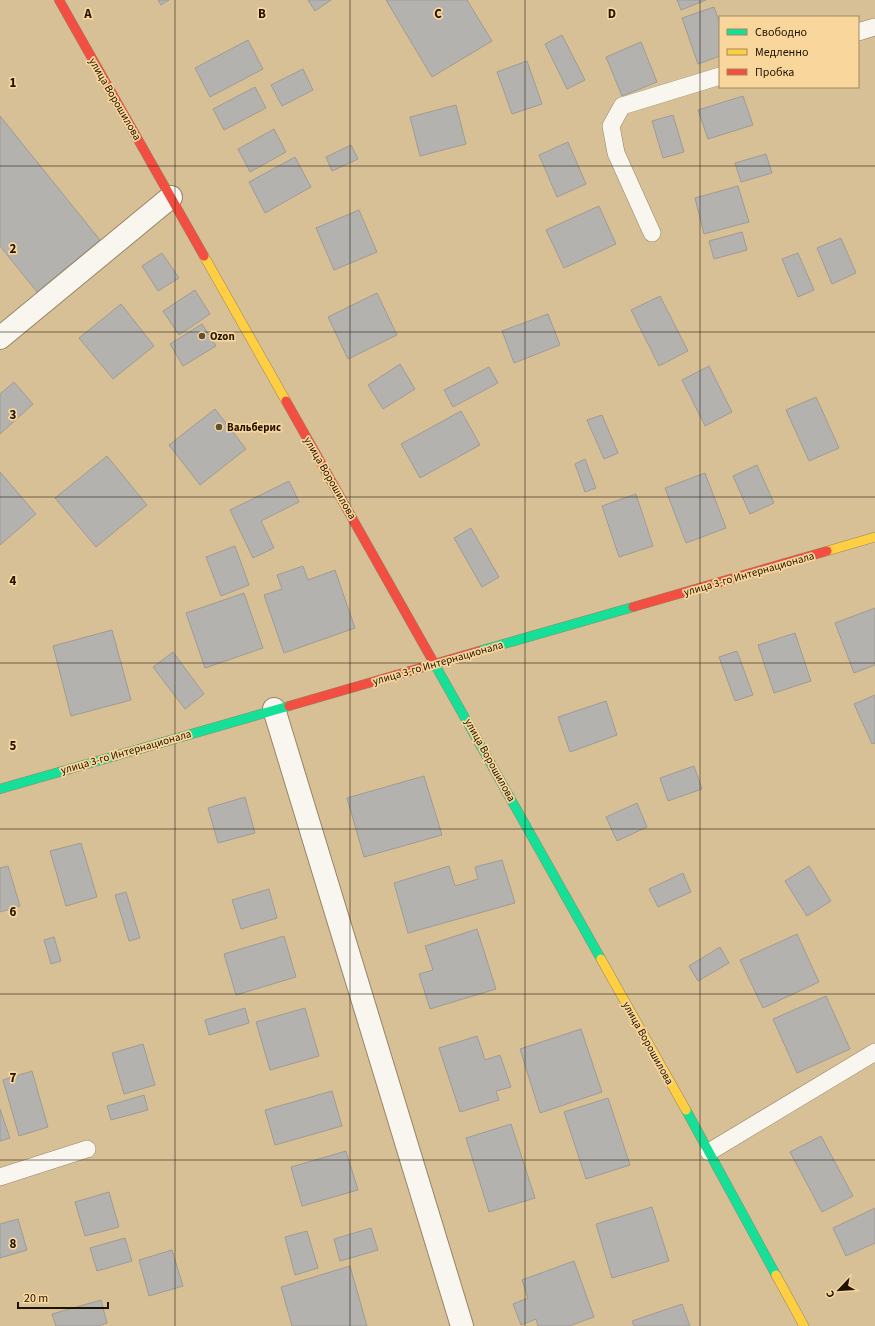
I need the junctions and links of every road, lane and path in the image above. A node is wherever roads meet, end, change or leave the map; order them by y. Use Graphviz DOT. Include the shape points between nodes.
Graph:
graph roads {
  1 [pos="59,0"];
  2 [pos="875,27"];
  3 [pos="859,32"];
  4 [pos="719,76"];
  5 [pos="171,197"];
  6 [pos="652,233"];
  7 [pos="0,338"];
  8 [pos="875,537"];
  9 [pos="435,664"];
  10 [pos="274,709"];
  11 [pos="0,789"];
  12 [pos="875,1052"];
  13 [pos="87,1148"];
  14 [pos="709,1152"];
  15 [pos="0,1177"];
  16 [pos="462,1326"];
  17 [pos="804,1326"];
  1 -- 5 [label="street, улица Ворошилова"];
  2 -- 3 [label="lane"];
  4 -- 6 [label="lane" via="622,106 611,126 616,153"];
  5 -- 7 [label="street"];
  5 -- 9 [label="street, улица Ворошилова"];
  8 -- 9 [label="street, улица 3-го Интернационала"];
  9 -- 10 [label="street, улица 3-го Интернационала"];
  9 -- 14 [label="street, улица Ворошилова"];
  10 -- 11 [label="street, улица 3-го Интернационала"];
  10 -- 16 [label="street"];
  12 -- 14 [label="lane"];
  13 -- 15 [label="lane"];
  14 -- 17 [label="street, улица Ворошилова"];
}
